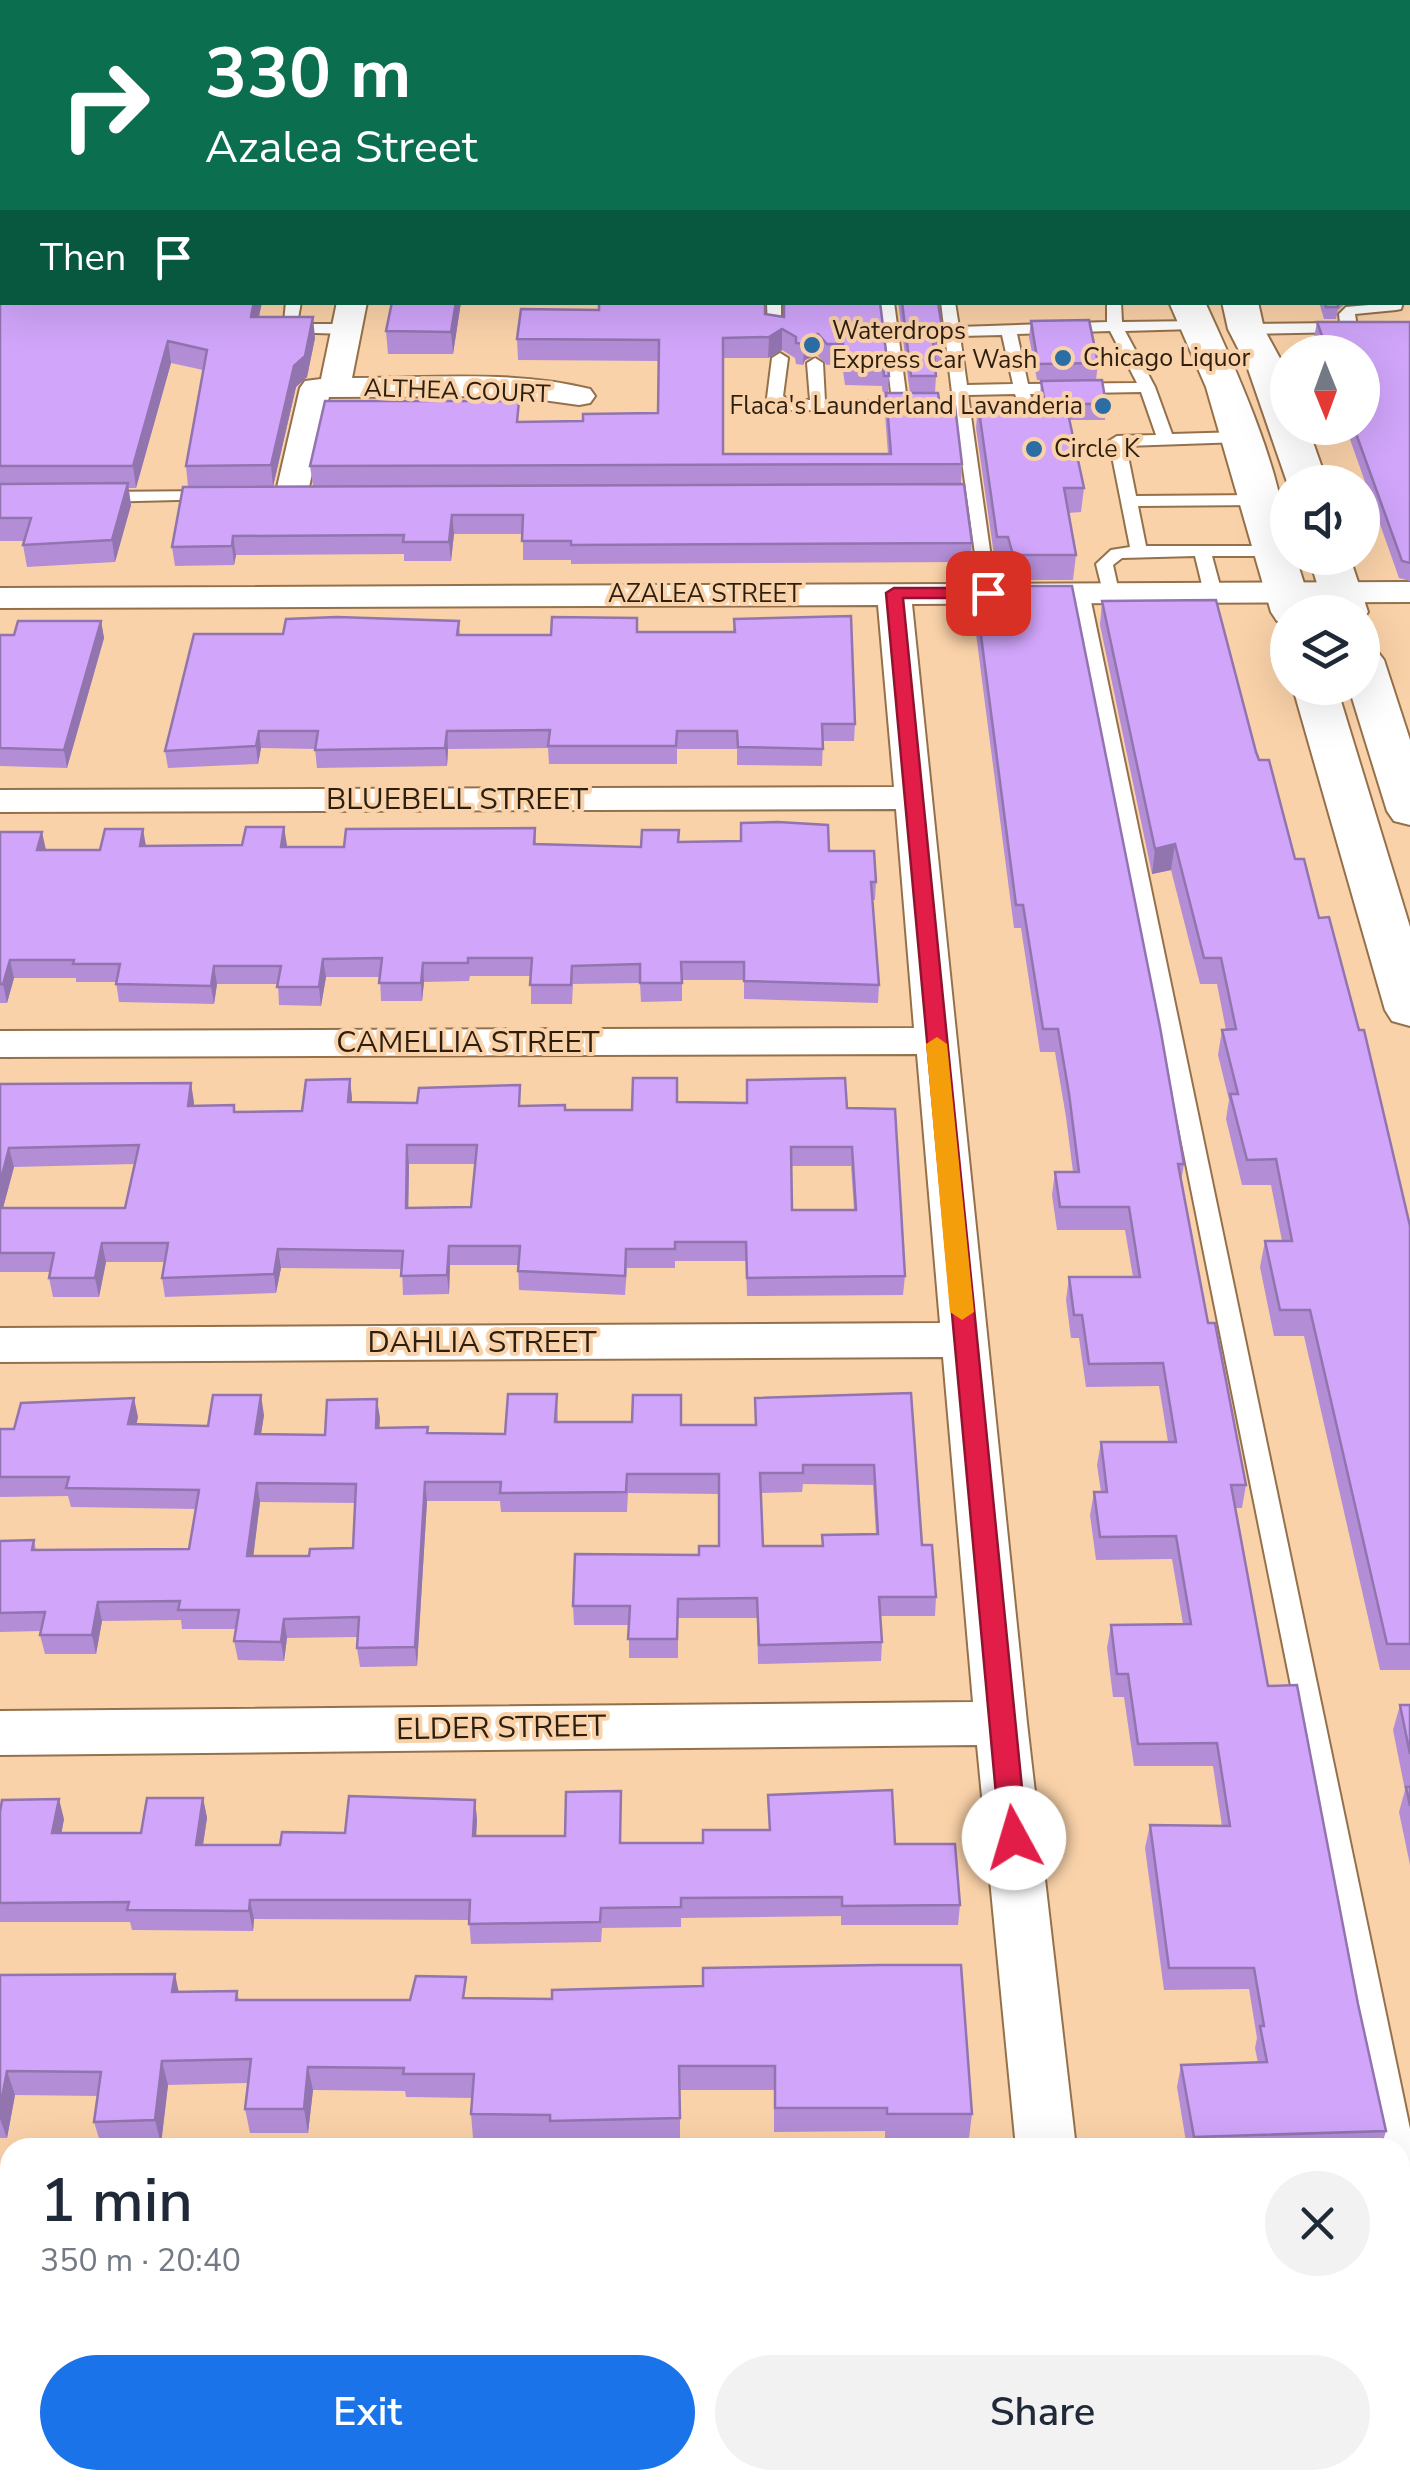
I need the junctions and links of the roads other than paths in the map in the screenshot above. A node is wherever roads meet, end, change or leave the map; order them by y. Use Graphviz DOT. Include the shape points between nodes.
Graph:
graph roads {
  1 [pos="293,305"];
  2 [pos="774,305"];
  3 [pos="888,305"];
  4 [pos="948,305"];
  5 [pos="1114,305"];
  6 [pos="1396,305"];
  7 [pos="1191,313"];
  8 [pos="349,316"];
  9 [pos="1243,316"];
  10 [pos="1114,326"];
  11 [pos="1008,330"];
  12 [pos="776,332"];
  13 [pos="952,332"];
  14 [pos="780,358"];
  15 [pos="815,364"];
  16 [pos="1270,377"];
  17 [pos="1146,387"];
  18 [pos="336,388"];
  19 [pos="1021,389"];
  20 [pos="579,396"];
  21 [pos="960,398"];
  22 [pos="900,406"];
  23 [pos="818,407"];
  24 [pos="1029,423"];
  25 [pos="1241,437"];
  26 [pos="1165,438"];
  27 [pos="952,494"];
  28 [pos="972,494"];
  29 [pos="233,496"];
  30 [pos="291,496"];
  31 [pos="78,497"];
  32 [pos="1260,500"];
  33 [pos="1128,501"];
  34 [pos="1270,536"];
  35 [pos="1139,550"];
  36 [pos="1202,551"];
  37 [pos="1270,551"];
  38 [pos="1340,588"];
  39 [pos="1095,592"];
  40 [pos="1410,592"];
  41 [pos="894,593"];
  42 [pos="988,593"];
  43 [pos="1213,593"];
  44 [pos="0,598"];
  45 [pos="1270,600"];
  46 [pos="1319,705"];
  47 [pos="1376,705"];
  48 [pos="914,798"];
  49 [pos="0,802"];
  50 [pos="1410,811"];
  51 [pos="1410,1010"];
  52 [pos="936,1041"];
  53 [pos="0,1044"];
  54 [pos="965,1340"];
  55 [pos="0,1346"];
  56 [pos="1001,1723"];
  57 [pos="0,1733"];
  58 [pos="1045,2138"];
  59 [pos="1398,2138"];
  1 -- 8 [label="lane" via="288,329"];
  2 -- 12 [label="lane"];
  3 -- 22 [label="lane"];
  4 -- 13 [label="lane"];
  5 -- 10 [label="lane"];
  6 -- 9 [label="lane" via="1350,310 1346,314 1357,327"];
  7 -- 10 [label="lane"];
  7 -- 25 [label="main road"];
  8 -- 18 [label="street"];
  9 -- 16 [label="main road"];
  10 -- 11 [label="lane"];
  10 -- 17 [label="lane"];
  11 -- 13 [label="lane"];
  11 -- 19 [label="lane"];
  13 -- 21 [label="lane"];
  14 -- 23 [label="lane" via="775,398"];
  15 -- 23 [label="lane"];
  17 -- 19 [label="lane"];
  17 -- 26 [label="lane"];
  18 -- 20 [label="street, ALTHEA COURT" via="514,387"];
  18 -- 30 [label="street" via="316,388"];
  19 -- 21 [label="lane"];
  19 -- 24 [label="lane"];
  21 -- 22 [label="lane"];
  21 -- 28 [label="lane"];
  22 -- 23 [label="lane"];
  25 -- 26 [label="lane"];
  25 -- 32 [label="main road"];
  26 -- 33 [label="lane" via="1117,441"];
  27 -- 28 [label="lane"];
  28 -- 42 [label="lane"];
  29 -- 31 [label="lane"];
  32 -- 33 [label="lane"];
  32 -- 34 [label="main road"];
  33 -- 35 [label="lane"];
  35 -- 36 [label="lane"];
  35 -- 39 [label="lane" via="1104,564"];
  36 -- 37 [label="lane"];
  36 -- 43 [label="lane"];
  38 -- 40 [label="street, AZALEA STREET"];
  39 -- 42 [label="street, AZALEA STREET"];
  39 -- 43 [label="street, AZALEA STREET"];
  39 -- 59 [label="lane"];
  41 -- 42 [label="street, AZALEA STREET"];
  41 -- 44 [label="street, AZALEA STREET"];
  41 -- 48 [label="street"];
  43 -- 45 [label="street, AZALEA STREET"];
  46 -- 51 [label="main road"];
  47 -- 50 [label="main road"];
  48 -- 49 [label="street, BLUEBELL STREET"];
  48 -- 52 [label="street"];
  52 -- 53 [label="street, CAMELLIA STREET"];
  52 -- 54 [label="street"];
  54 -- 55 [label="street, DAHLIA STREET"];
  54 -- 56 [label="street"];
  56 -- 57 [label="street, ELDER STREET"];
  56 -- 58 [label="street"];
}
